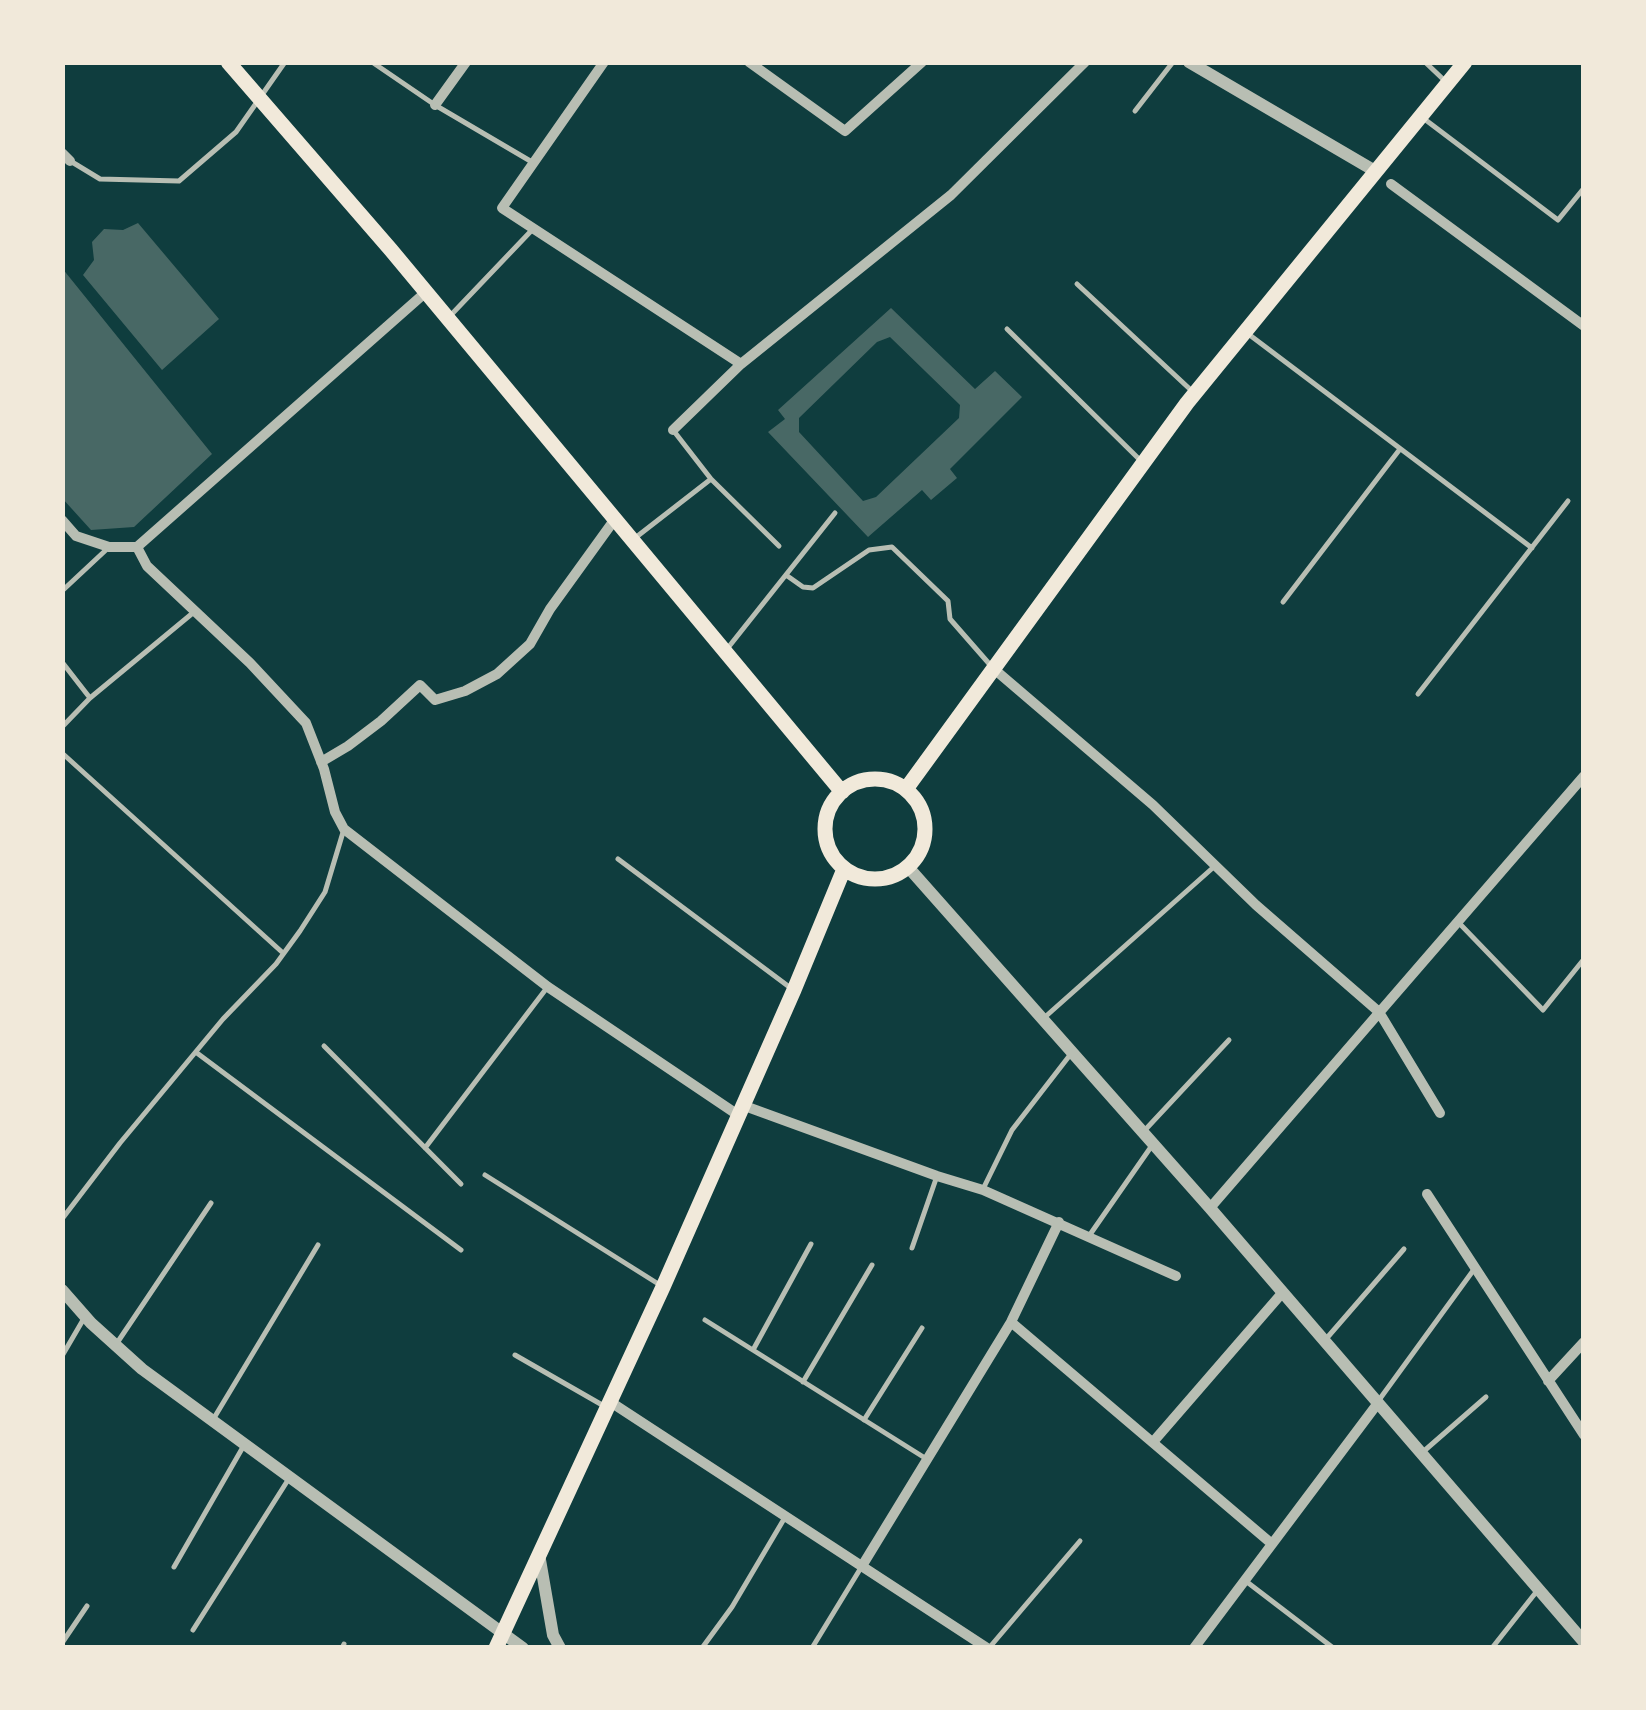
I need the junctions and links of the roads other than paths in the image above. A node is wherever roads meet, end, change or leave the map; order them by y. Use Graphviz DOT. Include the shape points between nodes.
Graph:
graph roads {
  1 [pos="228,62"];
  2 [pos="285,62"];
  3 [pos="372,62"];
  4 [pos="466,62"];
  5 [pos="604,62"];
  6 [pos="749,62"];
  7 [pos="922,62"];
  8 [pos="1086,62"];
  9 [pos="1172,62"];
  10 [pos="1190,62"];
  11 [pos="1425,62"];
  12 [pos="1465,62"];
  13 [pos="1448,84"];
  14 [pos="259,98"];
  15 [pos="435,105"];
  16 [pos="1135,111"];
  17 [pos="1420,116"];
  18 [pos="66,157"];
  19 [pos="535,164"];
  20 [pos="1375,171"];
  21 [pos="1390,184"];
  22 [pos="1584,188"];
  23 [pos="534,228"];
  24 [pos="1077,284"];
  25 [pos="426,292"];
  26 [pos="448,318"];
  27 [pos="1584,326"];
  28 [pos="1007,328"];
  29 [pos="1245,332"];
  30 [pos="741,364"];
  31 [pos="1195,394"];
  32 [pos="673,430"];
  33 [pos="1400,448"];
  34 [pos="1143,464"];
  35 [pos="711,479"];
  36 [pos="1568,501"];
  37 [pos="835,513"];
  38 [pos="615,519"];
  39 [pos="62,520"];
  40 [pos="632,540"];
  41 [pos="109,546"];
  42 [pos="779,546"];
  43 [pos="137,547"];
  44 [pos="1532,548"];
  45 [pos="786,575"];
  46 [pos="62,592"];
  47 [pos="1283,602"];
  48 [pos="194,612"];
  49 [pos="725,651"];
  50 [pos="62,662"];
  51 [pos="994,670"];
  52 [pos="1418,694"];
  53 [pos="90,698"];
  54 [pos="62,727"];
  55 [pos="62,754"];
  56 [pos="322,762"];
  57 [pos="1584,776"];
  58 [pos="906,790"];
  59 [pos="842,792"];
  60 [pos="344,829"];
  61 [pos="618,858"];
  62 [pos="1216,866"];
  63 [pos="908,868"];
  64 [pos="844,869"];
  65 [pos="1458,922"];
  66 [pos="284,954"];
  67 [pos="1584,959"];
  68 [pos="548,987"];
  69 [pos="794,990"];
  70 [pos="1379,1012"];
  71 [pos="1042,1019"];
  72 [pos="1229,1040"];
  73 [pos="324,1046"];
  74 [pos="197,1052"];
  75 [pos="1072,1052"];
  76 [pos="740,1110"];
  77 [pos="1440,1113"];
  78 [pos="1143,1132"];
  79 [pos="1153,1144"];
  80 [pos="426,1148"];
  81 [pos="485,1175"];
  82 [pos="937,1176"];
  83 [pos="461,1184"];
  84 [pos="982,1190"];
  85 [pos="1427,1194"];
  86 [pos="210,1203"];
  87 [pos="1210,1208"];
  88 [pos="62,1219"];
  89 [pos="1059,1222"];
  90 [pos="1089,1236"];
  91 [pos="318,1244"];
  92 [pos="811,1244"];
  93 [pos="912,1248"];
  94 [pos="461,1250"];
  95 [pos="1404,1250"];
  96 [pos="872,1265"];
  97 [pos="1475,1268"];
  98 [pos="1176,1276"];
  99 [pos="663,1286"];
  100 [pos="62,1290"];
  101 [pos="1283,1292"];
  102 [pos="85,1316"];
  103 [pos="705,1320"];
  104 [pos="1011,1322"];
  105 [pos="922,1328"];
  106 [pos="1324,1342"];
  107 [pos="1584,1342"];
  108 [pos="116,1346"];
  109 [pos="753,1350"];
  110 [pos="515,1355"];
  111 [pos="62,1356"];
  112 [pos="1548,1381"];
  113 [pos="804,1382"];
  114 [pos="1486,1397"];
  115 [pos="1378,1402"];
  116 [pos="608,1404"];
  117 [pos="864,1420"];
  118 [pos="212,1421"];
  119 [pos="1584,1435"];
  120 [pos="1153,1442"];
  121 [pos="245,1444"];
  122 [pos="1421,1454"];
  123 [pos="928,1460"];
  124 [pos="290,1478"];
  125 [pos="785,1516"];
  126 [pos="1080,1542"];
  127 [pos="1272,1544"];
  128 [pos="539,1554"];
  129 [pos="862,1566"];
  130 [pos="174,1568"];
  131 [pos="1245,1580"];
  132 [pos="1538,1589"];
  133 [pos="87,1606"];
  134 [pos="193,1630"];
  135 [pos="499,1640"];
  136 [pos="62,1642"];
  137 [pos="1584,1642"];
  138 [pos="1200,1646"];
  139 [pos="1332,1647"];
  140 [pos="523,1648"];
  141 [pos="560,1648"];
  142 [pos="702,1648"];
  143 [pos="812,1648"];
  144 [pos="988,1648"];
  145 [pos="1492,1648"];
  1 -- 14 [label="main road"];
  2 -- 14 [label="lane"];
  3 -- 15 [label="lane"];
  4 -- 15 [label="street"];
  5 -- 19 [label="street"];
  6 -- 7 [label="street" via="845,130"];
  8 -- 30 [label="street" via="951,194"];
  9 -- 16 [label="lane"];
  10 -- 20 [label="street"];
  11 -- 13 [label="lane"];
  12 -- 13 [label="main road"];
  13 -- 17 [label="main road"];
  14 -- 18 [label="lane" via="236,132 179,181 100,179"];
  14 -- 25 [label="main road"];
  15 -- 19 [label="lane"];
  17 -- 20 [label="main road"];
  17 -- 22 [label="lane" via="1558,220"];
  19 -- 23 [label="street" via="502,208"];
  20 -- 29 [label="main road"];
  21 -- 27 [label="street"];
  23 -- 26 [label="lane"];
  23 -- 30 [label="street"];
  24 -- 31 [label="lane"];
  25 -- 26 [label="main road"];
  25 -- 43 [label="street"];
  26 -- 38 [label="main road"];
  28 -- 34 [label="lane"];
  29 -- 31 [label="main road"];
  29 -- 33 [label="lane"];
  30 -- 32 [label="street"];
  31 -- 34 [label="main road"];
  32 -- 35 [label="lane"];
  33 -- 44 [label="lane"];
  33 -- 47 [label="lane"];
  34 -- 51 [label="main road"];
  35 -- 40 [label="lane"];
  35 -- 42 [label="lane"];
  36 -- 44 [label="lane"];
  37 -- 45 [label="lane"];
  38 -- 40 [label="main road"];
  38 -- 56 [label="street" via="530,644 497,674 435,700 420,685"];
  39 -- 41 [label="street" via="76,536"];
  40 -- 49 [label="main road"];
  41 -- 43 [label="street"];
  41 -- 46 [label="lane"];
  43 -- 48 [label="street"];
  44 -- 52 [label="lane"];
  45 -- 49 [label="lane"];
  45 -- 51 [label="lane" via="812,588 869,550 892,547 948,601 950,619"];
  48 -- 53 [label="lane"];
  48 -- 56 [label="street" via="306,724"];
  49 -- 59 [label="main road"];
  50 -- 53 [label="lane"];
  51 -- 58 [label="main road"];
  51 -- 62 [label="street"];
  53 -- 54 [label="lane"];
  55 -- 66 [label="lane"];
  56 -- 60 [label="street"];
  57 -- 65 [label="street"];
  58 -- 59 [label="main road" via="874,779"];
  58 -- 63 [label="main road" via="926,828"];
  59 -- 64 [label="main road" via="825,831"];
  60 -- 66 [label="lane" via="324,892"];
  60 -- 68 [label="street"];
  61 -- 69 [label="lane"];
  62 -- 70 [label="street"];
  62 -- 71 [label="lane"];
  63 -- 64 [label="main road" via="876,880"];
  63 -- 71 [label="street"];
  64 -- 69 [label="main road"];
  65 -- 67 [label="lane" via="1542,1010"];
  65 -- 70 [label="street"];
  66 -- 74 [label="lane"];
  68 -- 76 [label="street"];
  68 -- 80 [label="lane"];
  69 -- 76 [label="main road"];
  70 -- 77 [label="street"];
  70 -- 87 [label="street"];
  71 -- 75 [label="street"];
  72 -- 78 [label="lane"];
  73 -- 80 [label="lane"];
  74 -- 88 [label="lane"];
  74 -- 94 [label="lane"];
  75 -- 78 [label="street"];
  75 -- 84 [label="lane" via="1012,1130"];
  76 -- 82 [label="street"];
  76 -- 99 [label="main road"];
  78 -- 79 [label="street"];
  79 -- 87 [label="street"];
  79 -- 90 [label="lane"];
  80 -- 83 [label="lane"];
  81 -- 99 [label="lane"];
  82 -- 84 [label="street"];
  82 -- 93 [label="lane"];
  84 -- 89 [label="street"];
  85 -- 97 [label="street"];
  86 -- 108 [label="lane"];
  87 -- 101 [label="street"];
  89 -- 90 [label="street"];
  89 -- 104 [label="street"];
  90 -- 98 [label="street"];
  91 -- 118 [label="lane"];
  92 -- 109 [label="lane"];
  95 -- 106 [label="lane"];
  96 -- 113 [label="lane"];
  97 -- 112 [label="street"];
  97 -- 115 [label="lane"];
  99 -- 116 [label="main road"];
  100 -- 102 [label="street"];
  101 -- 106 [label="street"];
  101 -- 120 [label="street"];
  102 -- 108 [label="street"];
  102 -- 111 [label="lane"];
  103 -- 109 [label="lane"];
  104 -- 120 [label="street"];
  104 -- 123 [label="street"];
  105 -- 117 [label="lane"];
  106 -- 115 [label="street"];
  107 -- 112 [label="street"];
  108 -- 118 [label="street"];
  109 -- 113 [label="lane"];
  110 -- 116 [label="lane"];
  112 -- 119 [label="street"];
  113 -- 117 [label="lane"];
  114 -- 122 [label="lane"];
  115 -- 122 [label="street"];
  115 -- 127 [label="street"];
  116 -- 125 [label="street"];
  116 -- 128 [label="main road"];
  117 -- 123 [label="lane"];
  118 -- 121 [label="street"];
  120 -- 127 [label="street"];
  121 -- 124 [label="street"];
  121 -- 130 [label="lane"];
  122 -- 132 [label="street"];
  123 -- 129 [label="street"];
  124 -- 134 [label="lane"];
  124 -- 135 [label="street"];
  125 -- 129 [label="street"];
  125 -- 142 [label="lane"];
  126 -- 144 [label="lane"];
  127 -- 131 [label="street"];
  128 -- 135 [label="main road"];
  128 -- 141 [label="street"];
  129 -- 143 [label="lane"];
  129 -- 144 [label="street"];
  131 -- 138 [label="street"];
  131 -- 139 [label="lane"];
  132 -- 137 [label="street"];
  132 -- 145 [label="lane"];
  133 -- 136 [label="lane"];
  135 -- 140 [label="street"];
}
